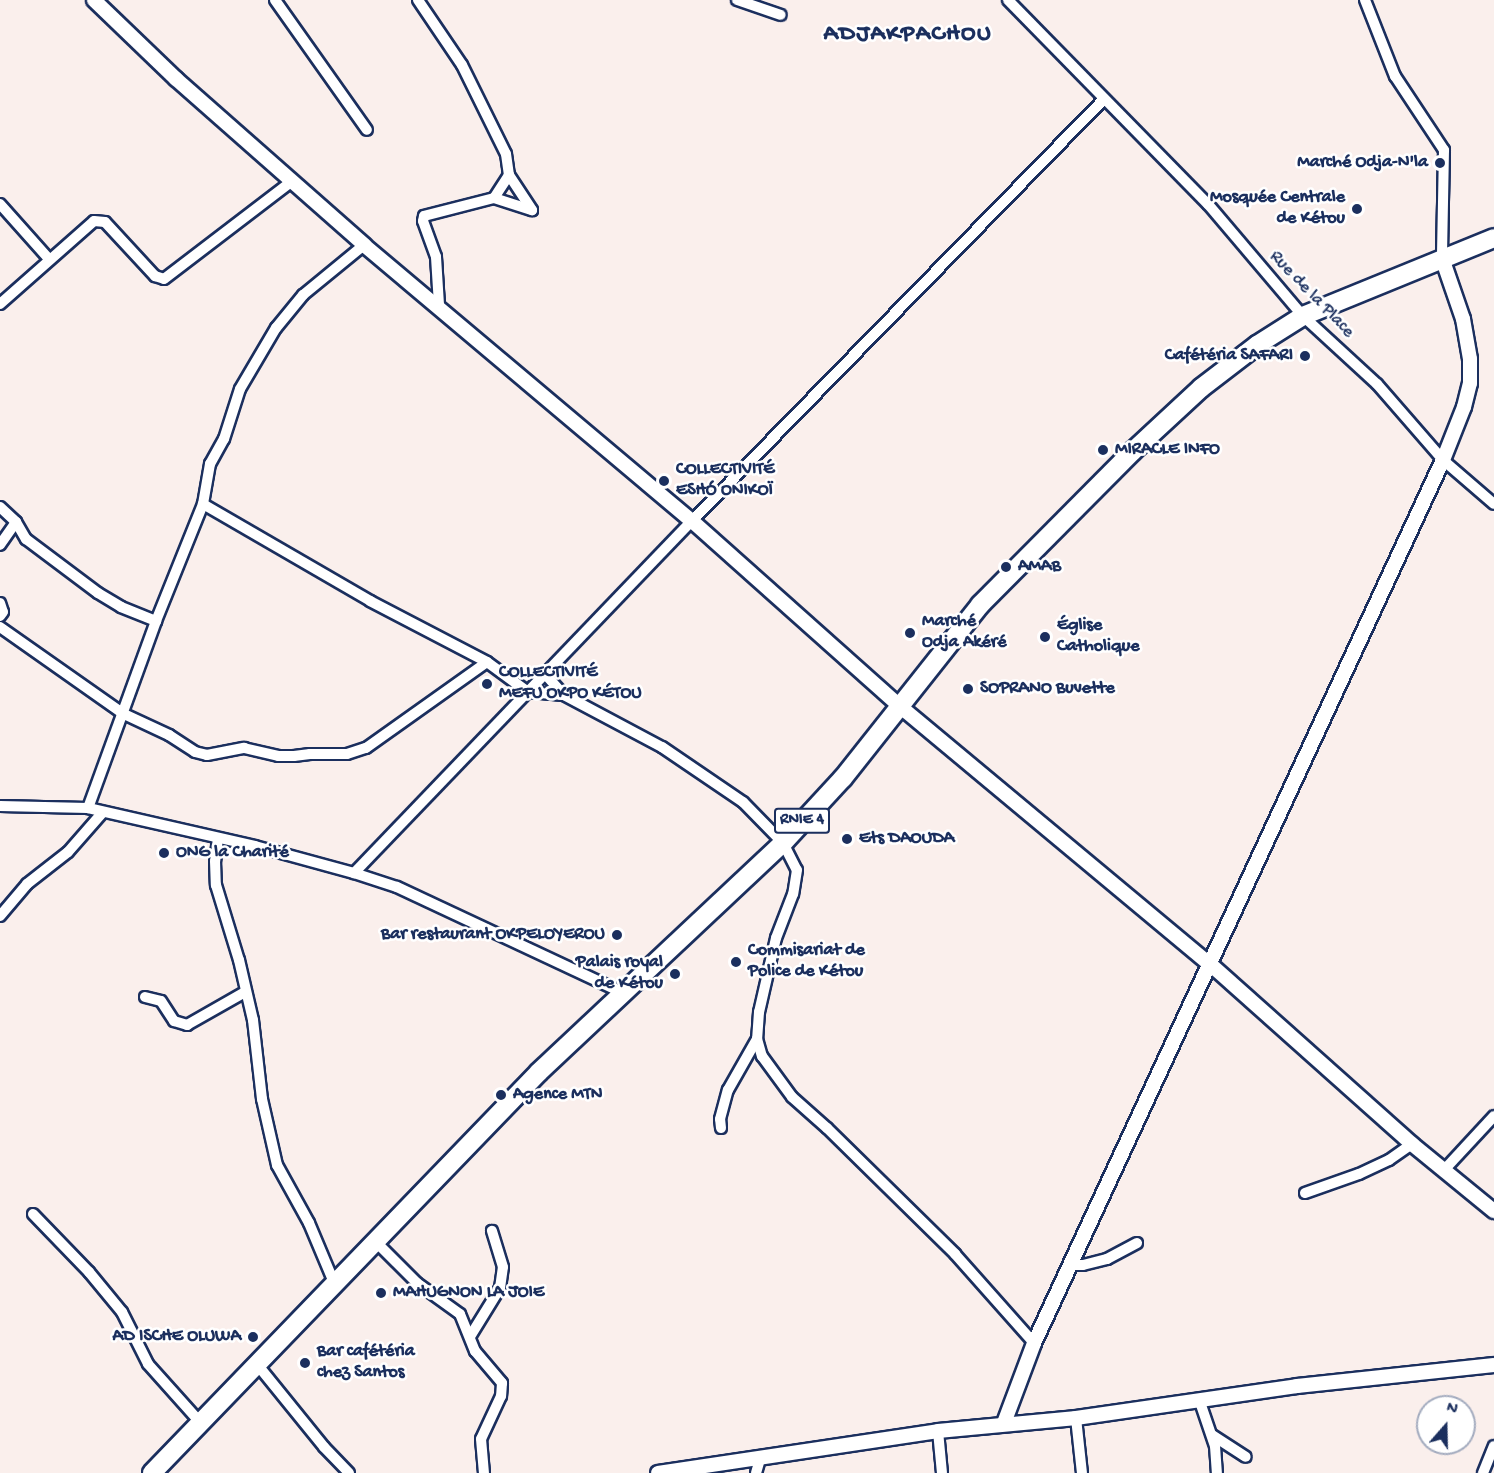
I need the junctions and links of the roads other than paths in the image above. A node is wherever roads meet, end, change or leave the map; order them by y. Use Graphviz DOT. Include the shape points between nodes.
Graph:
graph roads {
  1 [pos="94,0"];
  2 [pos="275,0"];
  3 [pos="418,0"];
  4 [pos="737,0"];
  5 [pos="1008,0"];
  6 [pos="1365,0"];
  7 [pos="781,15"];
  8 [pos="1103,100"];
  9 [pos="367,130"];
  10 [pos="509,174"];
  11 [pos="292,181"];
  12 [pos="494,198"];
  13 [pos="0,204"];
  14 [pos="1494,238"];
  15 [pos="364,245"];
  16 [pos="1442,258"];
  17 [pos="49,259"];
  18 [pos="0,304"];
  19 [pos="439,305"];
  20 [pos="1303,316"];
  21 [pos="1443,460"];
  22 [pos="203,504"];
  23 [pos="1494,504"];
  24 [pos="0,507"];
  25 [pos="692,521"];
  26 [pos="16,522"];
  27 [pos="0,544"];
  28 [pos="0,603"];
  29 [pos="0,616"];
  30 [pos="156,621"];
  31 [pos="0,627"];
  32 [pos="487,662"];
  33 [pos="545,674"];
  34 [pos="528,692"];
  35 [pos="564,695"];
  36 [pos="901,707"];
  37 [pos="124,714"];
  38 [pos="0,806"];
  39 [pos="88,808"];
  40 [pos="103,812"];
  41 [pos="218,838"];
  42 [pos="783,843"];
  43 [pos="354,873"];
  44 [pos="0,916"];
  45 [pos="1210,964"];
  46 [pos="245,992"];
  47 [pos="621,992"];
  48 [pos="145,997"];
  49 [pos="757,1039"];
  50 [pos="1494,1116"];
  51 [pos="721,1128"];
  52 [pos="1412,1144"];
  53 [pos="1445,1169"];
  54 [pos="1305,1193"];
  55 [pos="1494,1211"];
  56 [pos="33,1214"];
  57 [pos="492,1231"];
  58 [pos="376,1242"];
  59 [pos="1137,1243"];
  60 [pos="1070,1265"];
  61 [pos="335,1285"];
  62 [pos="471,1335"];
  63 [pos="1034,1343"];
  64 [pos="256,1363"];
  65 [pos="1494,1365"];
  66 [pos="1200,1402"];
  67 [pos="1076,1418"];
  68 [pos="200,1421"];
  69 [pos="1004,1424"];
  70 [pos="938,1431"];
  71 [pos="1210,1433"];
  72 [pos="1494,1446"];
  73 [pos="1246,1457"];
  74 [pos="758,1466"];
  75 [pos="152,1473"];
  76 [pos="349,1473"];
  77 [pos="484,1473"];
  78 [pos="658,1473"];
  79 [pos="942,1473"];
  80 [pos="1082,1473"];
  81 [pos="1217,1473"];
  82 [pos="1483,1473"];
  1 -- 11 [label="street" via="176,80"];
  2 -- 9 [label="street"];
  3 -- 10 [label="street" via="462,65 506,154"];
  4 -- 7 [label="street"];
  5 -- 8 [label="street, Rue de la Place"];
  6 -- 16 [label="street" via="1395,75 1444,150"];
  8 -- 20 [label="street, Rue de la Place" via="1208,204"];
  8 -- 25 [label="street"];
  10 -- 12 [label="street"];
  10 -- 12 [label="street" via="532,210"];
  11 -- 15 [label="street"];
  11 -- 17 [label="street" via="164,279 155,276 99,220"];
  12 -- 19 [label="street" via="424,216 436,257"];
  13 -- 17 [label="street"];
  14 -- 16 [label="main road, RNIE 4"];
  15 -- 19 [label="street"];
  15 -- 22 [label="street" via="303,295 263,347 240,389 224,439 210,464"];
  16 -- 20 [label="main road, RNIE 4"];
  16 -- 21 [label="street" via="1463,319 1470,359 1470,383 1464,406"];
  17 -- 18 [label="street"];
  19 -- 25 [label="street"];
  20 -- 21 [label="street, Rue de la Place" via="1377,384"];
  20 -- 36 [label="main road, RNIE 4" via="1201,388 1132,452 980,606"];
  21 -- 23 [label="street, Rue de la Place"];
  21 -- 45 [label="street"];
  22 -- 30 [label="street"];
  22 -- 32 [label="street" via="370,601"];
  24 -- 26 [label="street"];
  25 -- 33 [label="street"];
  25 -- 36 [label="street"];
  26 -- 27 [label="street"];
  26 -- 30 [label="street" via="26,539 98,593"];
  28 -- 29 [label="street"];
  30 -- 37 [label="street"];
  31 -- 37 [label="street"];
  32 -- 34 [label="street"];
  32 -- 37 [label="street" via="396,730 347,754 278,756 244,748 207,755"];
  33 -- 34 [label="street"];
  33 -- 35 [label="street"];
  34 -- 35 [label="street"];
  34 -- 43 [label="street"];
  35 -- 42 [label="street" via="695,767 743,802"];
  36 -- 42 [label="main road, RNIE 4"];
  36 -- 45 [label="street"];
  37 -- 39 [label="street"];
  38 -- 39 [label="street"];
  39 -- 40 [label="street"];
  40 -- 41 [label="street"];
  40 -- 44 [label="street" via="68,852 27,884"];
  41 -- 43 [label="street"];
  41 -- 46 [label="street" via="216,885"];
  42 -- 47 [label="main road, RNIE 4"];
  42 -- 49 [label="street" via="797,870 793,894 776,938 759,1012"];
  43 -- 47 [label="street" via="397,887"];
  45 -- 52 [label="street"];
  45 -- 60 [label="street"];
  46 -- 48 [label="street" via="187,1025 174,1021 160,1001"];
  46 -- 61 [label="street" via="276,1166 309,1223"];
  47 -- 58 [label="main road, RNIE 4" via="472,1139"];
  49 -- 51 [label="street" via="728,1090"];
  49 -- 63 [label="street" via="762,1056 792,1097 955,1254"];
  50 -- 53 [label="street"];
  52 -- 53 [label="street"];
  52 -- 54 [label="street" via="1359,1174"];
  53 -- 55 [label="street"];
  56 -- 68 [label="street" via="122,1312 148,1364"];
  57 -- 62 [label="street" via="503,1267 500,1288"];
  58 -- 61 [label="main road, RNIE 4"];
  58 -- 62 [label="street" via="417,1283 460,1314"];
  59 -- 60 [label="street" via="1107,1259"];
  60 -- 63 [label="street"];
  61 -- 64 [label="main road, RNIE 4"];
  62 -- 77 [label="street" via="476,1351 501,1383 501,1396 481,1440"];
  63 -- 69 [label="street"];
  64 -- 68 [label="main road, RNIE 4"];
  64 -- 76 [label="street"];
  65 -- 66 [label="street" via="1297,1386"];
  66 -- 67 [label="street"];
  66 -- 71 [label="street"];
  67 -- 69 [label="street"];
  67 -- 80 [label="street"];
  68 -- 75 [label="main road, RNIE 4"];
  69 -- 70 [label="street"];
  70 -- 74 [label="street"];
  70 -- 79 [label="street"];
  71 -- 73 [label="street"];
  71 -- 81 [label="street"];
  72 -- 82 [label="street"];
  74 -- 78 [label="street"];
}
